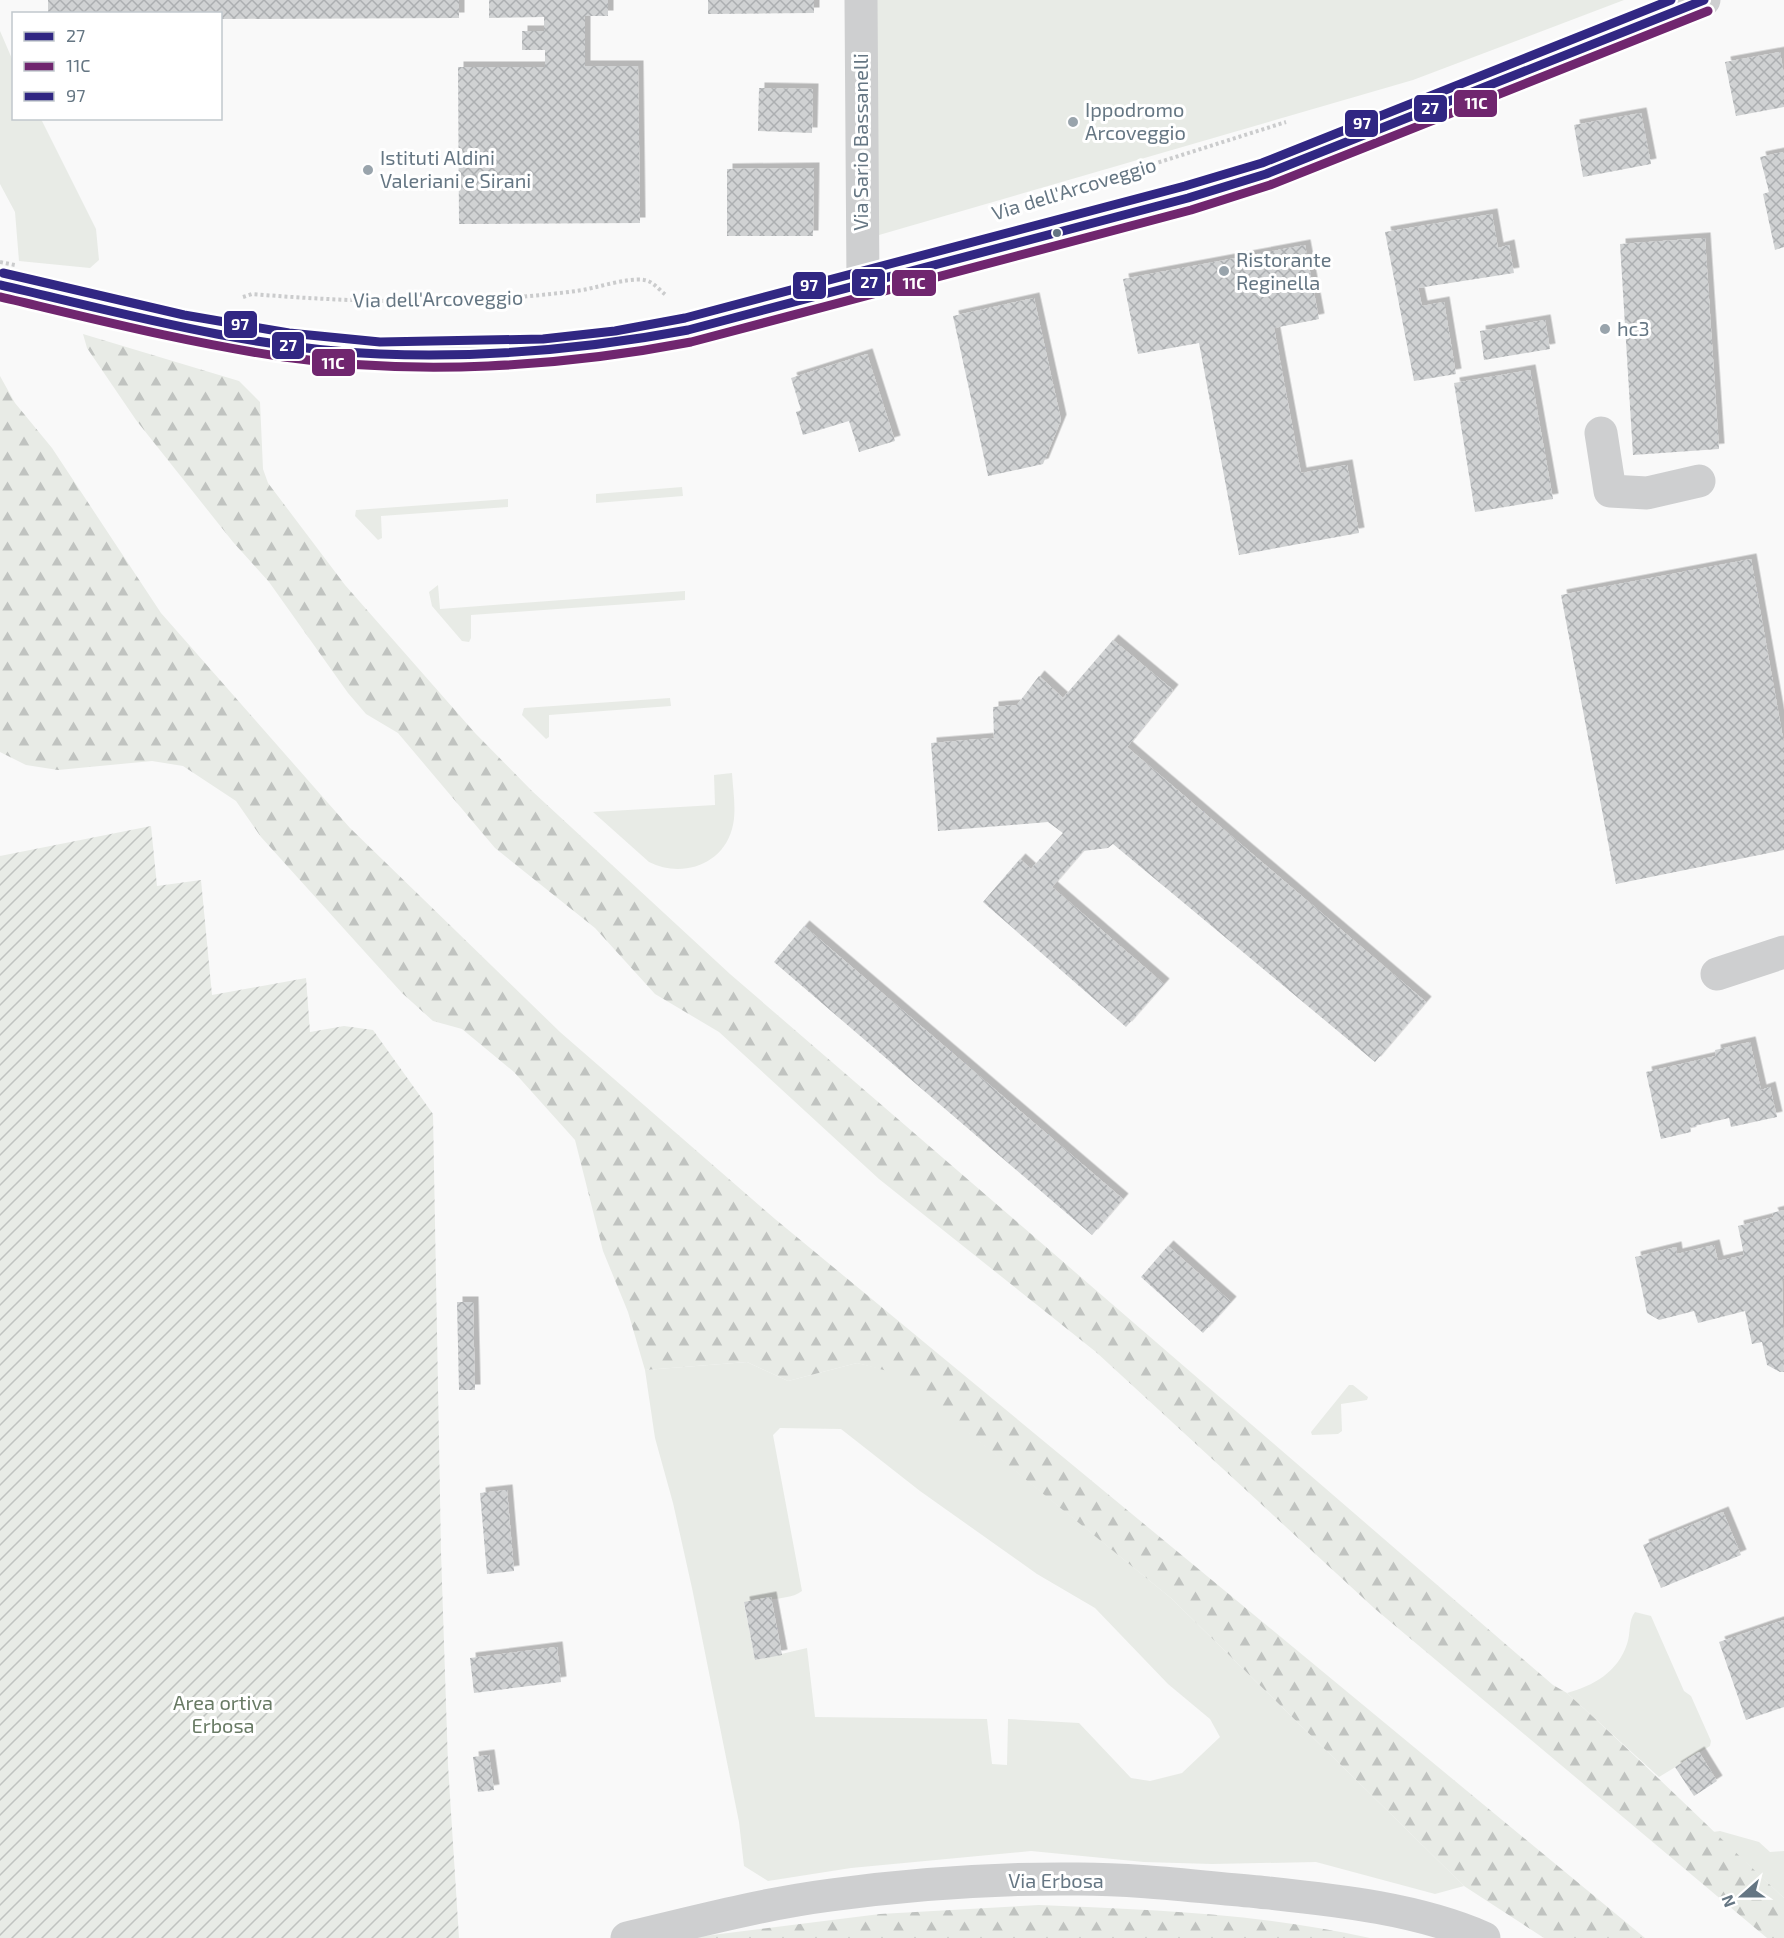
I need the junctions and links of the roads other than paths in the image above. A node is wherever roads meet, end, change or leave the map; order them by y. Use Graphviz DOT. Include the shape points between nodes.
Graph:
graph roads {
  1 [pos="861,0"];
  2 [pos="1704,0"];
  3 [pos="863,284"];
  4 [pos="39,294"];
  5 [pos="1601,433"];
  6 [pos="1699,481"];
  7 [pos="1784,952"];
  8 [pos="1717,974"];
  9 [pos="627,1938"];
  10 [pos="1485,1938"];
  1 -- 3 [label="street, Via Sario Bassanelli"];
  2 -- 3 [label="street, Via dell'Arcoveggio" via="1266,174"];
  3 -- 4 [label="street, Via dell'Arcoveggio" via="718,323 628,341 544,351 436,355 380,354 261,341"];
  5 -- 6 [label="street" via="1610,491 1647,494"];
  7 -- 8 [label="street"];
  9 -- 10 [label="street, Via Erbosa" via="831,1895 1010,1880 1080,1879 1325,1898 1467,1930"];
}
